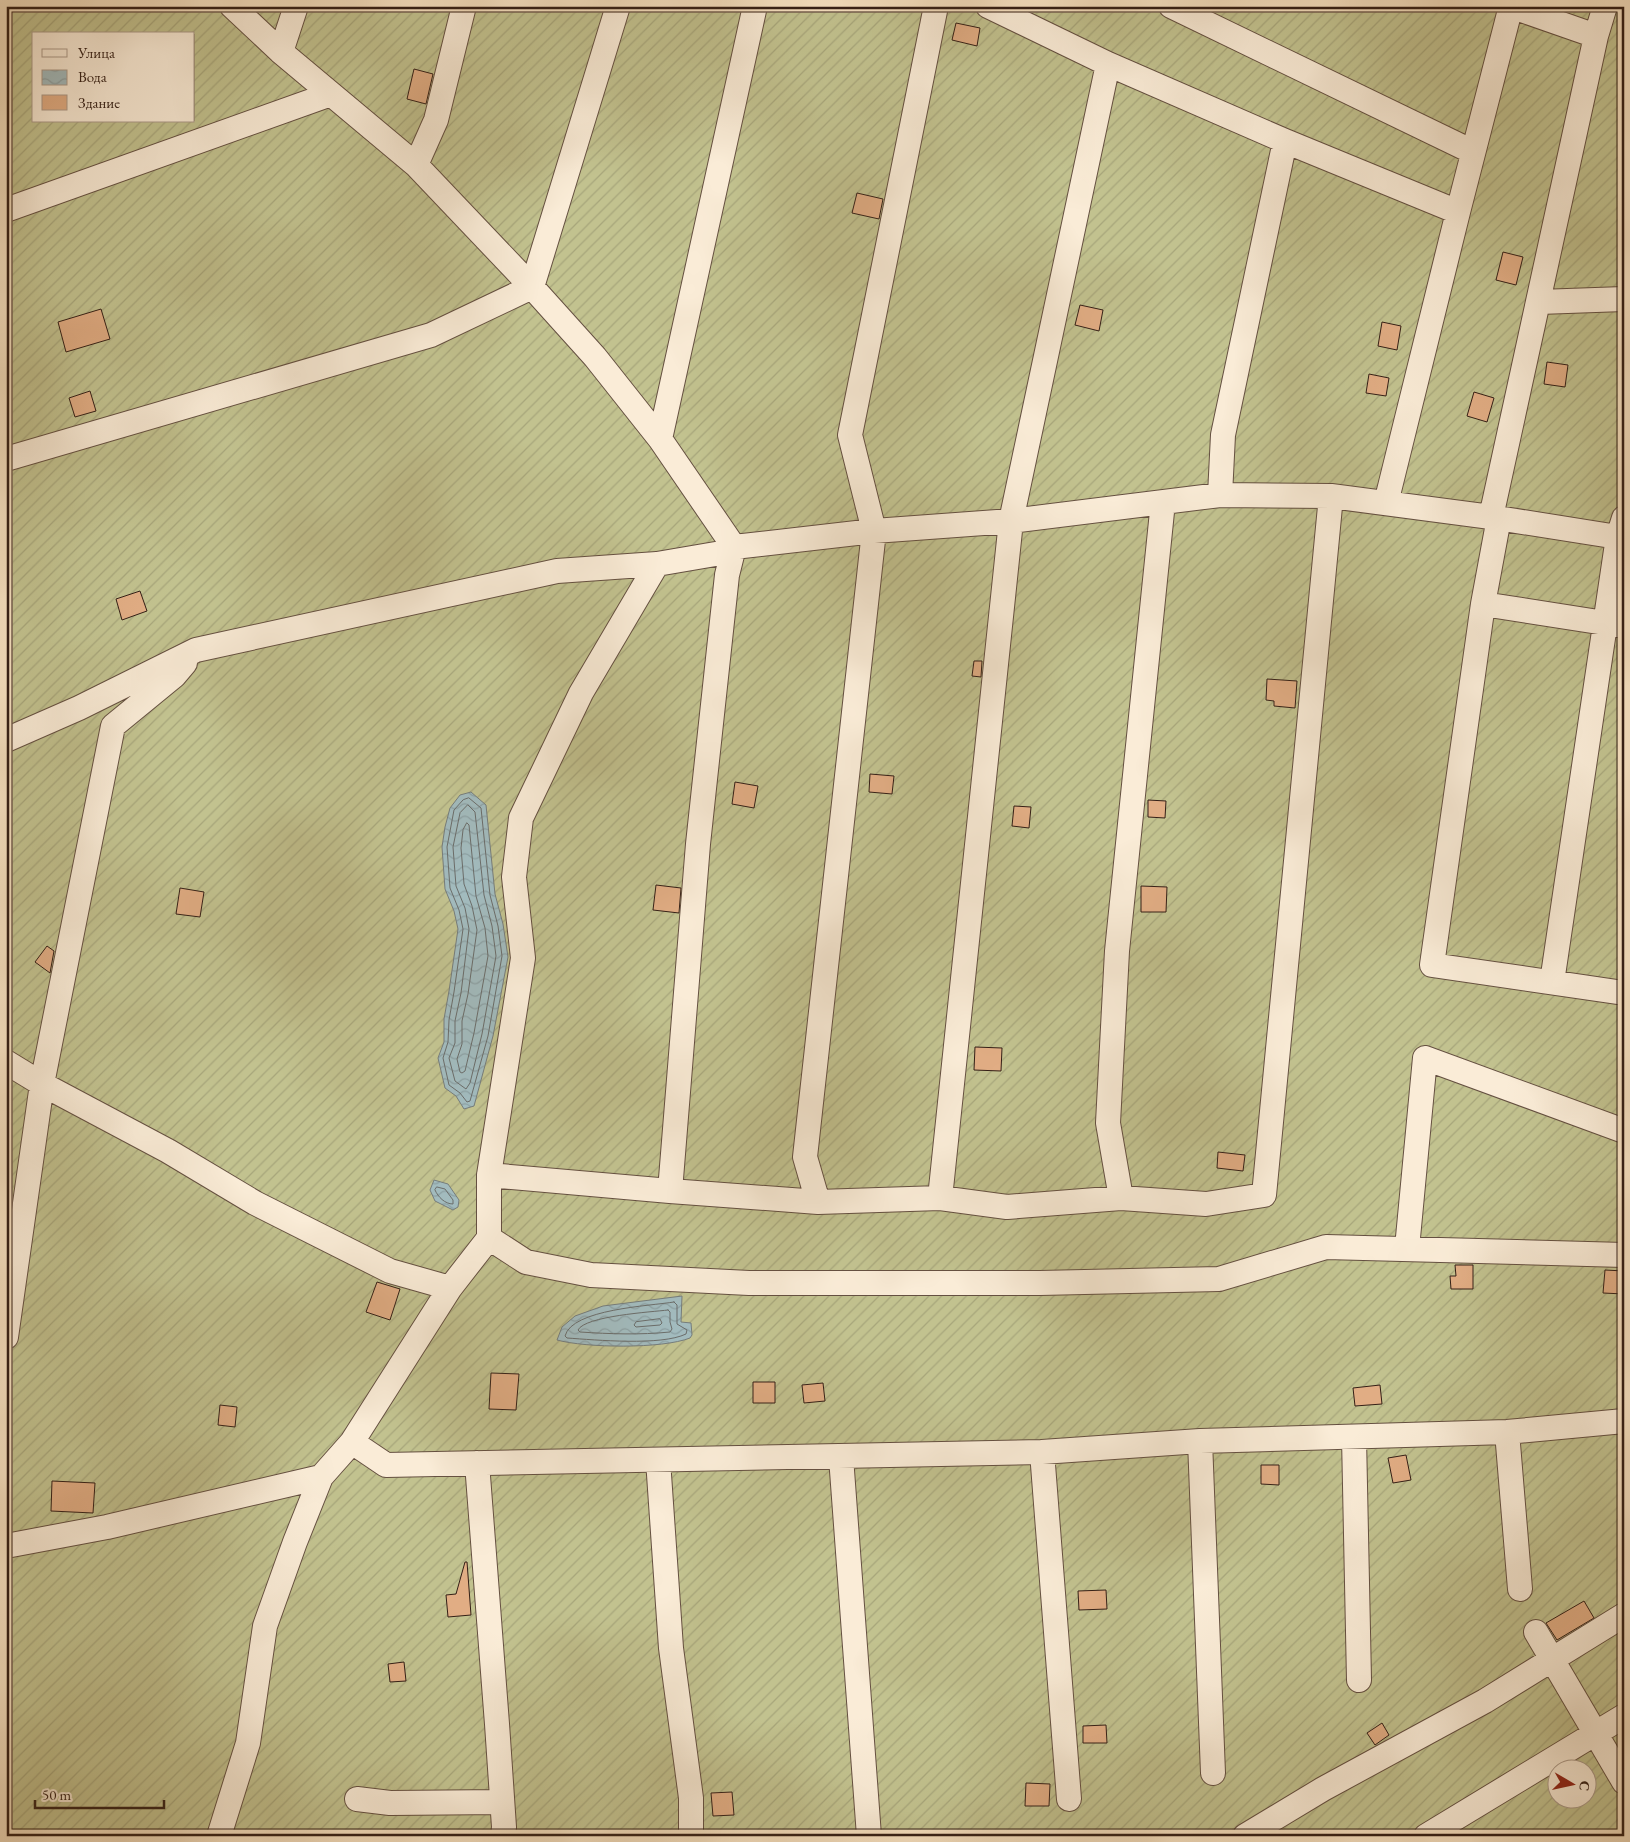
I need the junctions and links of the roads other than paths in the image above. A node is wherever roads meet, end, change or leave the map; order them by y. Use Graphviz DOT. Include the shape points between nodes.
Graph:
graph roads {
  1 [pos="232,6"];
  2 [pos="296,6"];
  3 [pos="464,6"];
  4 [pos="618,6"];
  5 [pos="755,6"];
  6 [pos="936,6"];
  7 [pos="988,6"];
  8 [pos="1171,6"];
  9 [pos="1511,6"];
  10 [pos="1605,6"];
  11 [pos="1596,36"];
  12 [pos="281,52"];
  13 [pos="1108,64"];
  14 [pos="331,94"];
  15 [pos="1285,141"];
  16 [pos="1473,152"];
  17 [pos="416,165"];
  18 [pos="6,210"];
  19 [pos="1458,212"];
  20 [pos="532,287"];
  21 [pos="1624,299"];
  22 [pos="1539,302"];
  23 [pos="660,439"];
  24 [pos="6,459"];
  25 [pos="1220,495"];
  26 [pos="1331,496"];
  27 [pos="1163,502"];
  28 [pos="1386,503"];
  29 [pos="1495,517"];
  30 [pos="1011,521"];
  31 [pos="874,531"];
  32 [pos="1622,531"];
  33 [pos="734,549"];
  34 [pos="657,564"];
  35 [pos="1483,604"];
  36 [pos="1615,624"];
  37 [pos="196,650"];
  38 [pos="6,740"];
  39 [pos="1552,982"];
  40 [pos="1624,993"];
  41 [pos="6,1062"];
  42 [pos="42,1084"];
  43 [pos="1624,1131"];
  44 [pos="489,1175"];
  45 [pos="670,1191"];
  46 [pos="940,1198"];
  47 [pos="1121,1198"];
  48 [pos="818,1202"];
  49 [pos="488,1238"];
  50 [pos="1407,1248"];
  51 [pos="1624,1255"];
  52 [pos="450,1288"];
  53 [pos="6,1337"];
  54 [pos="1624,1421"];
  55 [pos="1506,1432"];
  56 [pos="1354,1437"];
  57 [pos="352,1442"];
  58 [pos="1200,1442"];
  59 [pos="1042,1452"];
  60 [pos="841,1457"];
  61 [pos="658,1460"];
  62 [pos="477,1462"];
  63 [pos="321,1477"];
  64 [pos="6,1546"];
  65 [pos="1520,1589"];
  66 [pos="1624,1615"];
  67 [pos="1536,1632"];
  68 [pos="1552,1660"];
  69 [pos="1359,1680"];
  70 [pos="1624,1716"];
  71 [pos="1595,1733"];
  72 [pos="1213,1773"];
  73 [pos="1624,1782"];
  74 [pos="357,1799"];
  75 [pos="1069,1799"];
  76 [pos="502,1802"];
  77 [pos="219,1836"];
  78 [pos="502,1836"];
  79 [pos="691,1836"];
  80 [pos="869,1836"];
  81 [pos="1245,1836"];
  82 [pos="1426,1836"];
  1 -- 12 [label="street"];
  2 -- 12 [label="street"];
  3 -- 17 [label="street" via="436,120"];
  4 -- 20 [label="street"];
  5 -- 23 [label="street"];
  6 -- 31 [label="street" via="850,435"];
  7 -- 13 [label="street"];
  8 -- 16 [label="street"];
  9 -- 11 [label="street"];
  9 -- 16 [label="street"];
  10 -- 11 [label="street"];
  11 -- 22 [label="street"];
  12 -- 14 [label="street"];
  13 -- 15 [label="street"];
  13 -- 30 [label="street"];
  14 -- 17 [label="street"];
  14 -- 18 [label="street"];
  15 -- 19 [label="street"];
  15 -- 25 [label="street" via="1223,436"];
  16 -- 19 [label="street"];
  17 -- 20 [label="street"];
  19 -- 28 [label="street"];
  20 -- 23 [label="street" via="596,357"];
  20 -- 24 [label="street" via="431,335"];
  21 -- 22 [label="street"];
  22 -- 29 [label="street"];
  23 -- 33 [label="street"];
  25 -- 26 [label="street"];
  25 -- 27 [label="street"];
  26 -- 28 [label="street"];
  26 -- 47 [label="street" via="1264,1195 1206,1204"];
  27 -- 30 [label="street"];
  27 -- 47 [label="street" via="1117,950 1108,1123"];
  28 -- 29 [label="street"];
  29 -- 32 [label="street"];
  29 -- 35 [label="street"];
  30 -- 31 [label="street"];
  30 -- 46 [label="street"];
  31 -- 33 [label="street"];
  31 -- 48 [label="street" via="805,1157"];
  32 -- 36 [label="street"];
  33 -- 34 [label="street"];
  33 -- 45 [label="street" via="727,575 698,844"];
  34 -- 37 [label="street" via="557,571"];
  34 -- 44 [label="street" via="581,693 521,818 514,878 523,958"];
  35 -- 36 [label="street"];
  35 -- 39 [label="street" via="1432,965"];
  36 -- 39 [label="street"];
  37 -- 38 [label="street"];
  37 -- 42 [label="street" via="174,676 113,726"];
  39 -- 40 [label="street"];
  41 -- 42 [label="street"];
  42 -- 52 [label="street" via="255,1202 390,1271"];
  42 -- 53 [label="street"];
  43 -- 50 [label="street" via="1425,1058"];
  44 -- 45 [label="street"];
  44 -- 49 [label="street"];
  45 -- 48 [label="street"];
  46 -- 47 [label="street" via="1007,1207"];
  46 -- 48 [label="street"];
  49 -- 50 [label="street" via="526,1262 592,1275 748,1283 1219,1279 1326,1247"];
  49 -- 52 [label="street"];
  50 -- 51 [label="street"];
  52 -- 57 [label="street"];
  54 -- 55 [label="street"];
  55 -- 56 [label="street"];
  55 -- 65 [label="street"];
  56 -- 58 [label="street"];
  56 -- 69 [label="street"];
  57 -- 62 [label="street" via="386,1465"];
  57 -- 63 [label="street"];
  58 -- 59 [label="street"];
  58 -- 72 [label="street"];
  59 -- 60 [label="street"];
  59 -- 75 [label="street"];
  60 -- 61 [label="street"];
  60 -- 80 [label="street"];
  61 -- 62 [label="street"];
  61 -- 79 [label="street" via="671,1648 691,1798"];
  62 -- 76 [label="street"];
  63 -- 64 [label="street" via="107,1527"];
  63 -- 77 [label="street" via="265,1626 248,1743"];
  66 -- 68 [label="street"];
  67 -- 68 [label="street"];
  68 -- 71 [label="street"];
  68 -- 81 [label="street"];
  70 -- 71 [label="street"];
  71 -- 73 [label="street"];
  71 -- 82 [label="street"];
  74 -- 76 [label="street" via="390,1803"];
  76 -- 78 [label="street"];
}
